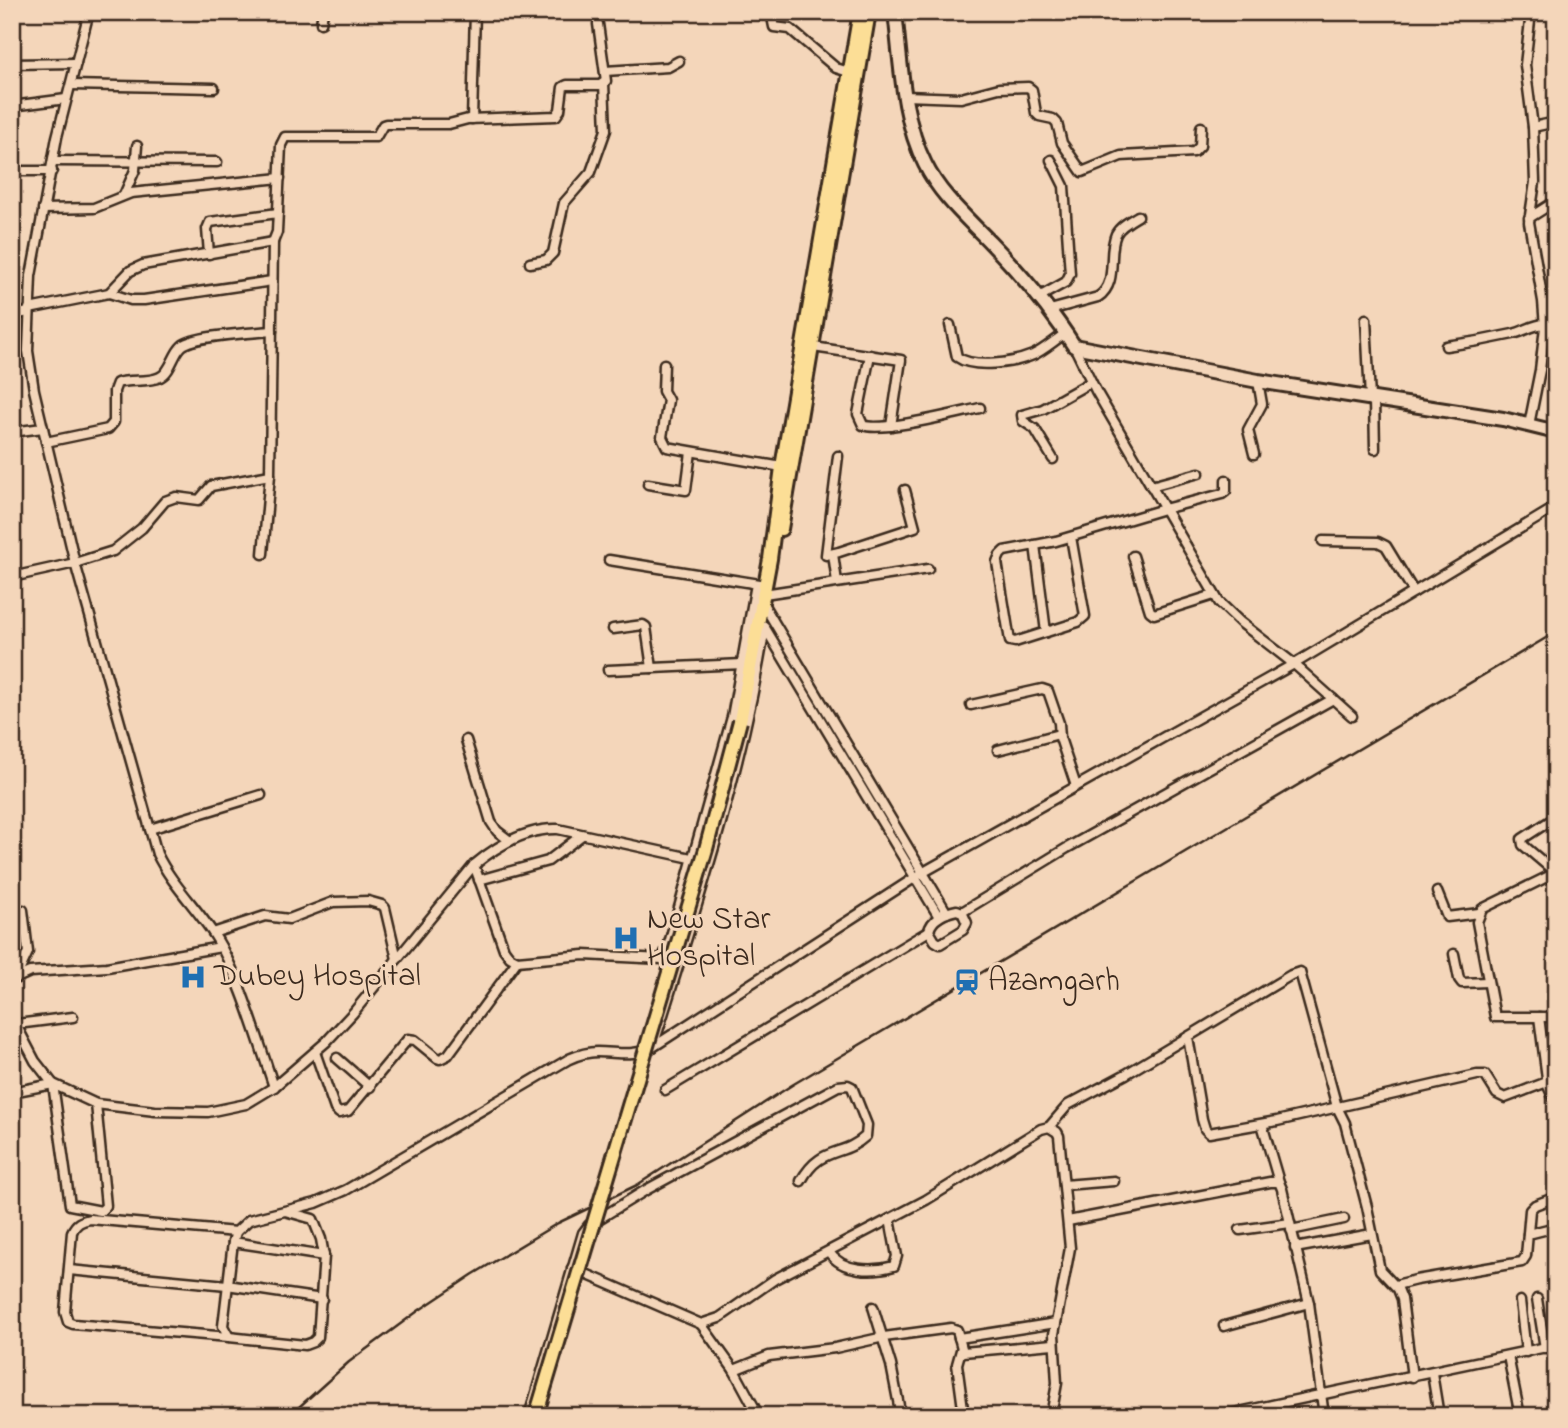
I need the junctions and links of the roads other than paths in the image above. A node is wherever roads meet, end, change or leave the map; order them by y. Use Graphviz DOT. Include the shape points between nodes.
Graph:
graph roads {
  1 [pos="89,12"];
  2 [pos="323,12"];
  3 [pos="475,12"];
  4 [pos="771,12"];
  5 [pos="860,12"];
  6 [pos="869,12"];
  7 [pos="895,12"];
  8 [pos="1531,12"];
  9 [pos="321,23"];
  10 [pos="598,24"];
  11 [pos="679,61"];
  12 [pos="76,63"];
  13 [pos="12,64"];
  14 [pos="605,71"];
  15 [pos="854,74"];
  16 [pos="604,83"];
  17 [pos="71,85"];
  18 [pos="214,88"];
  19 [pos="905,96"];
  20 [pos="66,99"];
  21 [pos="12,106"];
  22 [pos="472,119"];
  23 [pos="1556,122"];
  24 [pos="1201,127"];
  25 [pos="1532,127"];
  26 [pos="137,146"];
  27 [pos="1051,160"];
  28 [pos="136,162"];
  29 [pos="217,162"];
  30 [pos="53,166"];
  31 [pos="12,171"];
  32 [pos="280,178"];
  33 [pos="124,195"];
  34 [pos="1556,201"];
  35 [pos="43,209"];
  36 [pos="278,213"];
  37 [pos="1138,216"];
  38 [pos="1529,218"];
  39 [pos="273,242"];
  40 [pos="209,254"];
  41 [pos="530,263"];
  42 [pos="272,281"];
  43 [pos="109,293"];
  44 [pos="1039,297"];
  45 [pos="29,310"];
  46 [pos="1050,310"];
  47 [pos="12,315"];
  48 [pos="1366,319"];
  49 [pos="950,324"];
  50 [pos="1545,324"];
  51 [pos="272,331"];
  52 [pos="1066,333"];
  53 [pos="1074,346"];
  54 [pos="1446,346"];
  55 [pos="813,347"];
  56 [pos="870,355"];
  57 [pos="664,364"];
  58 [pos="1258,381"];
  59 [pos="1091,382"];
  60 [pos="1372,399"];
  61 [pos="980,408"];
  62 [pos="1529,425"];
  63 [pos="891,426"];
  64 [pos="43,428"];
  65 [pos="12,432"];
  66 [pos="1556,432"];
  67 [pos="46,442"];
  68 [pos="1375,449"];
  69 [pos="691,452"];
  70 [pos="1254,454"];
  71 [pos="838,456"];
  72 [pos="1053,459"];
  73 [pos="782,467"];
  74 [pos="1199,473"];
  75 [pos="270,475"];
  76 [pos="1226,480"];
  77 [pos="648,484"];
  78 [pos="1151,486"];
  79 [pos="905,490"];
  80 [pos="1556,508"];
  81 [pos="1164,509"];
  82 [pos="1071,537"];
  83 [pos="1323,541"];
  84 [pos="1035,545"];
  85 [pos="263,554"];
  86 [pos="833,554"];
  87 [pos="1133,556"];
  88 [pos="609,559"];
  89 [pos="770,559"];
  90 [pos="75,563"];
  91 [pos="928,569"];
  92 [pos="12,577"];
  93 [pos="838,582"];
  94 [pos="762,591"];
  95 [pos="1414,592"];
  96 [pos="1214,595"];
  97 [pos="762,623"];
  98 [pos="614,629"];
  99 [pos="1046,632"];
  100 [pos="743,664"];
  101 [pos="1294,664"];
  102 [pos="652,668"];
  103 [pos="608,670"];
  104 [pos="1333,699"];
  105 [pos="971,705"];
  106 [pos="1352,716"];
  107 [pos="1059,734"];
  108 [pos="466,740"];
  109 [pos="998,750"];
  110 [pos="1076,786"];
  111 [pos="261,795"];
  112 [pos="1556,817"];
  113 [pos="150,829"];
  114 [pos="582,835"];
  115 [pos="510,841"];
  116 [pos="691,858"];
  117 [pos="474,865"];
  118 [pos="1556,873"];
  119 [pos="919,876"];
  120 [pos="479,880"];
  121 [pos="1437,892"];
  122 [pos="23,910"];
  123 [pos="962,912"];
  124 [pos="1479,913"];
  125 [pos="943,915"];
  126 [pos="929,932"];
  127 [pos="213,933"];
  128 [pos="221,947"];
  129 [pos="1454,954"];
  130 [pos="397,959"];
  131 [pos="517,961"];
  132 [pos="14,979"];
  133 [pos="1488,982"];
  134 [pos="73,1017"];
  135 [pos="1539,1017"];
  136 [pos="1556,1017"];
  137 [pos="15,1021"];
  138 [pos="1188,1037"];
  139 [pos="653,1047"];
  140 [pos="315,1052"];
  141 [pos="337,1058"];
  142 [pos="1547,1082"];
  143 [pos="53,1084"];
  144 [pos="274,1087"];
  145 [pos="370,1087"];
  146 [pos="664,1090"];
  147 [pos="12,1091"];
  148 [pos="96,1104"];
  149 [pos="1556,1104"];
  150 [pos="1337,1107"];
  151 [pos="1262,1124"];
  152 [pos="1049,1127"];
  153 [pos="801,1181"];
  154 [pos="1114,1181"];
  155 [pos="1279,1182"];
  156 [pos="1064,1185"];
  157 [pos="1556,1197"];
  158 [pos="285,1210"];
  159 [pos="890,1219"];
  160 [pos="1344,1219"];
  161 [pos="1068,1221"];
  162 [pos="1291,1226"];
  163 [pos="1556,1227"];
  164 [pos="1240,1230"];
  165 [pos="236,1232"];
  166 [pos="1372,1234"];
  167 [pos="1528,1234"];
  168 [pos="233,1242"];
  169 [pos="1295,1248"];
  170 [pos="829,1252"];
  171 [pos="324,1256"];
  172 [pos="572,1268"];
  173 [pos="69,1270"];
  174 [pos="227,1285"];
  175 [pos="1396,1285"];
  176 [pos="322,1299"];
  177 [pos="1536,1299"];
  178 [pos="1520,1301"];
  179 [pos="1309,1303"];
  180 [pos="873,1307"];
  181 [pos="1056,1323"];
  182 [pos="701,1324"];
  183 [pos="1224,1326"];
  184 [pos="229,1337"];
  185 [pos="884,1337"];
  186 [pos="959,1338"];
  187 [pos="1053,1344"];
  188 [pos="1556,1345"];
  189 [pos="1545,1348"];
  190 [pos="961,1350"];
  191 [pos="1526,1352"];
  192 [pos="1508,1356"];
  193 [pos="734,1370"];
  194 [pos="1432,1373"];
  195 [pos="1412,1377"];
  196 [pos="1321,1394"];
  197 [pos="529,1416"];
  198 [pos="536,1416"];
  199 [pos="759,1416"];
  200 [pos="901,1416"];
  201 [pos="964,1416"];
  202 [pos="1051,1416"];
  203 [pos="1220,1416"];
  204 [pos="1324,1416"];
  205 [pos="1439,1416"];
  206 [pos="1520,1416"];
  1 -- 12 [label="street"];
  2 -- 9 [label="street"];
  3 -- 22 [label="street"];
  4 -- 15 [label="street" via="774,27 790,29 831,64"];
  5 -- 15 [label="main road"];
  6 -- 15 [label="main road"];
  7 -- 19 [label="main road"];
  8 -- 25 [label="street" via="1525,65"];
  10 -- 14 [label="street"];
  11 -- 14 [label="street" via="668,67"];
  12 -- 13 [label="street"];
  12 -- 17 [label="street"];
  14 -- 16 [label="street"];
  15 -- 55 [label="main road"];
  15 -- 73 [label="main road"];
  16 -- 22 [label="street" via="564,87 556,116"];
  16 -- 41 [label="street" via="606,130 591,172 564,203 552,253"];
  17 -- 18 [label="street"];
  17 -- 20 [label="street"];
  19 -- 24 [label="street" via="961,98 999,88 1028,87 1038,115 1057,123 1062,143 1082,172 1121,156 1194,152 1200,146"];
  19 -- 44 [label="main road" via="917,146 931,175"];
  20 -- 21 [label="street"];
  20 -- 30 [label="street"];
  22 -- 32 [label="street" via="449,124 386,124 376,137 285,138"];
  23 -- 25 [label="street"];
  25 -- 38 [label="street" via="1535,182"];
  26 -- 28 [label="street"];
  27 -- 44 [label="street" via="1064,186 1070,274 1066,282"];
  28 -- 29 [label="street"];
  28 -- 30 [label="street"];
  28 -- 33 [label="street"];
  30 -- 31 [label="street"];
  30 -- 35 [label="street"];
  32 -- 33 [label="street"];
  32 -- 36 [label="street"];
  33 -- 35 [label="street" via="94,208"];
  34 -- 38 [label="street"];
  35 -- 45 [label="street"];
  36 -- 39 [label="street"];
  36 -- 40 [label="street" via="210,222"];
  37 -- 46 [label="street" via="1116,234 1110,283 1104,292"];
  38 -- 50 [label="street"];
  39 -- 40 [label="street"];
  39 -- 42 [label="street"];
  40 -- 43 [label="street" via="136,267"];
  42 -- 43 [label="street" via="144,300"];
  42 -- 51 [label="street"];
  43 -- 45 [label="street"];
  44 -- 46 [label="main road"];
  45 -- 47 [label="street"];
  45 -- 64 [label="street" via="30,371"];
  46 -- 52 [label="main road"];
  48 -- 60 [label="street"];
  49 -- 52 [label="street" via="957,358 978,363 1000,364 1033,355"];
  50 -- 54 [label="street"];
  50 -- 62 [label="street"];
  51 -- 67 [label="street" via="186,344 159,377 117,383 114,422 108,429"];
  51 -- 75 [label="street"];
  52 -- 53 [label="main road"];
  53 -- 58 [label="main road"];
  53 -- 59 [label="street"];
  55 -- 56 [label="street"];
  55 -- 89 [label="main road" via="780,534"];
  56 -- 63 [label="street" via="901,360"];
  56 -- 63 [label="street" via="859,417 868,427"];
  57 -- 69 [label="street" via="663,391 668,400 663,440 667,447"];
  58 -- 60 [label="main road"];
  58 -- 70 [label="street" via="1262,404 1248,430"];
  59 -- 72 [label="street" via="1043,409 1022,415"];
  59 -- 78 [label="street"];
  60 -- 62 [label="main road"];
  60 -- 68 [label="street"];
  61 -- 63 [label="street"];
  62 -- 66 [label="main road"];
  64 -- 65 [label="street"];
  64 -- 67 [label="street"];
  67 -- 90 [label="street"];
  69 -- 73 [label="street"];
  69 -- 77 [label="street" via="686,490"];
  71 -- 86 [label="street" via="826,555"];
  73 -- 89 [label="main road"];
  74 -- 78 [label="street"];
  75 -- 85 [label="street"];
  75 -- 90 [label="street" via="211,486 199,500 171,498 118,547"];
  76 -- 81 [label="street" via="1222,494"];
  78 -- 81 [label="street"];
  79 -- 86 [label="street" via="915,527"];
  80 -- 95 [label="street"];
  81 -- 82 [label="street"];
  81 -- 96 [label="street"];
  82 -- 84 [label="street"];
  82 -- 99 [label="street" via="1085,616"];
  83 -- 95 [label="street" via="1386,546"];
  84 -- 99 [label="street"];
  84 -- 99 [label="street" via="1004,551 997,562 1010,641"];
  86 -- 93 [label="street"];
  87 -- 96 [label="street" via="1154,614"];
  88 -- 94 [label="street"];
  89 -- 94 [label="main road"];
  90 -- 92 [label="street"];
  90 -- 113 [label="street"];
  91 -- 93 [label="street"];
  93 -- 94 [label="street"];
  94 -- 97 [label="main road"];
  94 -- 100 [label="street"];
  94 -- 119 [label="street"];
  95 -- 101 [label="street"];
  96 -- 101 [label="street"];
  97 -- 119 [label="street"];
  97 -- 139 [label="street" via="752,706 724,818"];
  97 -- 198 [label="main road, bridge" via="706,849"];
  98 -- 102 [label="street" via="646,628"];
  100 -- 102 [label="street"];
  100 -- 116 [label="street"];
  101 -- 104 [label="street"];
  101 -- 110 [label="street"];
  102 -- 103 [label="street"];
  104 -- 106 [label="street"];
  104 -- 123 [label="street"];
  105 -- 107 [label="street" via="1046,690"];
  107 -- 109 [label="street"];
  107 -- 110 [label="street"];
  108 -- 115 [label="street" via="491,822"];
  110 -- 119 [label="street"];
  111 -- 113 [label="street"];
  112 -- 118 [label="street" via="1522,839 1523,845"];
  113 -- 127 [label="street" via="163,866"];
  114 -- 115 [label="street" via="548,829"];
  114 -- 116 [label="street"];
  114 -- 120 [label="street" via="548,861"];
  115 -- 117 [label="street"];
  116 -- 131 [label="street" via="662,959 584,955"];
  117 -- 120 [label="street"];
  117 -- 130 [label="street"];
  118 -- 124 [label="street"];
  119 -- 125 [label="street"];
  119 -- 139 [label="street"];
  120 -- 131 [label="street" via="504,949"];
  121 -- 124 [label="street" via="1447,917"];
  122 -- 132 [label="street" via="27,952"];
  123 -- 125 [label="street"];
  123 -- 126 [label="street" via="967,923 947,940 940,944"];
  124 -- 133 [label="street" via="1476,922"];
  125 -- 126 [label="street"];
  126 -- 146 [label="street"];
  127 -- 128 [label="street"];
  127 -- 130 [label="street" via="265,916 289,919 333,902 368,901 385,908"];
  128 -- 132 [label="street" via="107,967 30,972"];
  128 -- 144 [label="street"];
  129 -- 133 [label="street" via="1460,982"];
  130 -- 140 [label="street"];
  131 -- 145 [label="street" via="444,1059 408,1039"];
  133 -- 135 [label="street" via="1495,1017"];
  134 -- 137 [label="street"];
  135 -- 136 [label="street"];
  135 -- 142 [label="street"];
  137 -- 143 [label="street" via="35,1061"];
  138 -- 150 [label="street" via="1300,972"];
  138 -- 151 [label="street" via="1205,1129 1214,1133"];
  138 -- 152 [label="street" via="1068,1105"];
  139 -- 158 [label="street" via="638,1054 596,1052 569,1059 346,1190"];
  140 -- 144 [label="street"];
  140 -- 145 [label="street" via="339,1113 353,1107"];
  141 -- 145 [label="street"];
  142 -- 149 [label="street"];
  142 -- 150 [label="street" via="1505,1098 1482,1074"];
  143 -- 147 [label="street"];
  143 -- 148 [label="street"];
  143 -- 148 [label="street" via="70,1205 102,1211 106,1206"];
  144 -- 148 [label="street" via="246,1104 208,1112"];
  150 -- 151 [label="street"];
  150 -- 166 [label="street"];
  151 -- 155 [label="street"];
  152 -- 156 [label="street" via="1059,1136"];
  152 -- 159 [label="street"];
  153 -- 172 [label="street" via="817,1159 866,1136 867,1125 852,1087 838,1086 589,1225"];
  154 -- 156 [label="street"];
  155 -- 161 [label="street"];
  155 -- 162 [label="street"];
  156 -- 161 [label="street"];
  157 -- 167 [label="street" via="1532,1207"];
  158 -- 165 [label="street" via="249,1220"];
  158 -- 171 [label="street" via="313,1219"];
  159 -- 170 [label="street"];
  159 -- 170 [label="street" via="897,1256 894,1266 846,1267"];
  160 -- 162 [label="street"];
  161 -- 181 [label="street" via="1070,1248"];
  162 -- 164 [label="street"];
  162 -- 169 [label="street"];
  163 -- 167 [label="street"];
  165 -- 168 [label="street"];
  165 -- 173 [label="street" via="90,1219 75,1225 72,1232"];
  166 -- 169 [label="street"];
  166 -- 175 [label="street" via="1380,1270"];
  167 -- 175 [label="street" via="1526,1256 1519,1264"];
  168 -- 171 [label="street"];
  168 -- 174 [label="street"];
  169 -- 179 [label="street"];
  170 -- 182 [label="street" via="775,1279 719,1318"];
  171 -- 176 [label="street"];
  172 -- 182 [label="street"];
  172 -- 197 [label="street"];
  173 -- 174 [label="street"];
  173 -- 184 [label="street" via="68,1322"];
  174 -- 176 [label="street"];
  174 -- 184 [label="street" via="223,1326"];
  175 -- 195 [label="street" via="1402,1299"];
  176 -- 184 [label="street" via="320,1328 313,1342"];
  177 -- 189 [label="street"];
  178 -- 191 [label="street"];
  179 -- 183 [label="street"];
  179 -- 196 [label="street"];
  180 -- 185 [label="street"];
  181 -- 186 [label="street"];
  181 -- 187 [label="street"];
  182 -- 193 [label="street"];
  185 -- 186 [label="street" via="954,1328"];
  185 -- 193 [label="street" via="769,1356"];
  185 -- 200 [label="street"];
  186 -- 190 [label="street"];
  187 -- 190 [label="street"];
  187 -- 202 [label="street" via="1057,1383"];
  188 -- 189 [label="street"];
  189 -- 191 [label="street"];
  190 -- 201 [label="street" via="957,1364"];
  191 -- 192 [label="street"];
  192 -- 194 [label="street"];
  192 -- 206 [label="street"];
  193 -- 199 [label="street"];
  194 -- 195 [label="street"];
  194 -- 205 [label="street"];
  195 -- 196 [label="street"];
  196 -- 203 [label="street"];
  196 -- 204 [label="street"];
}
